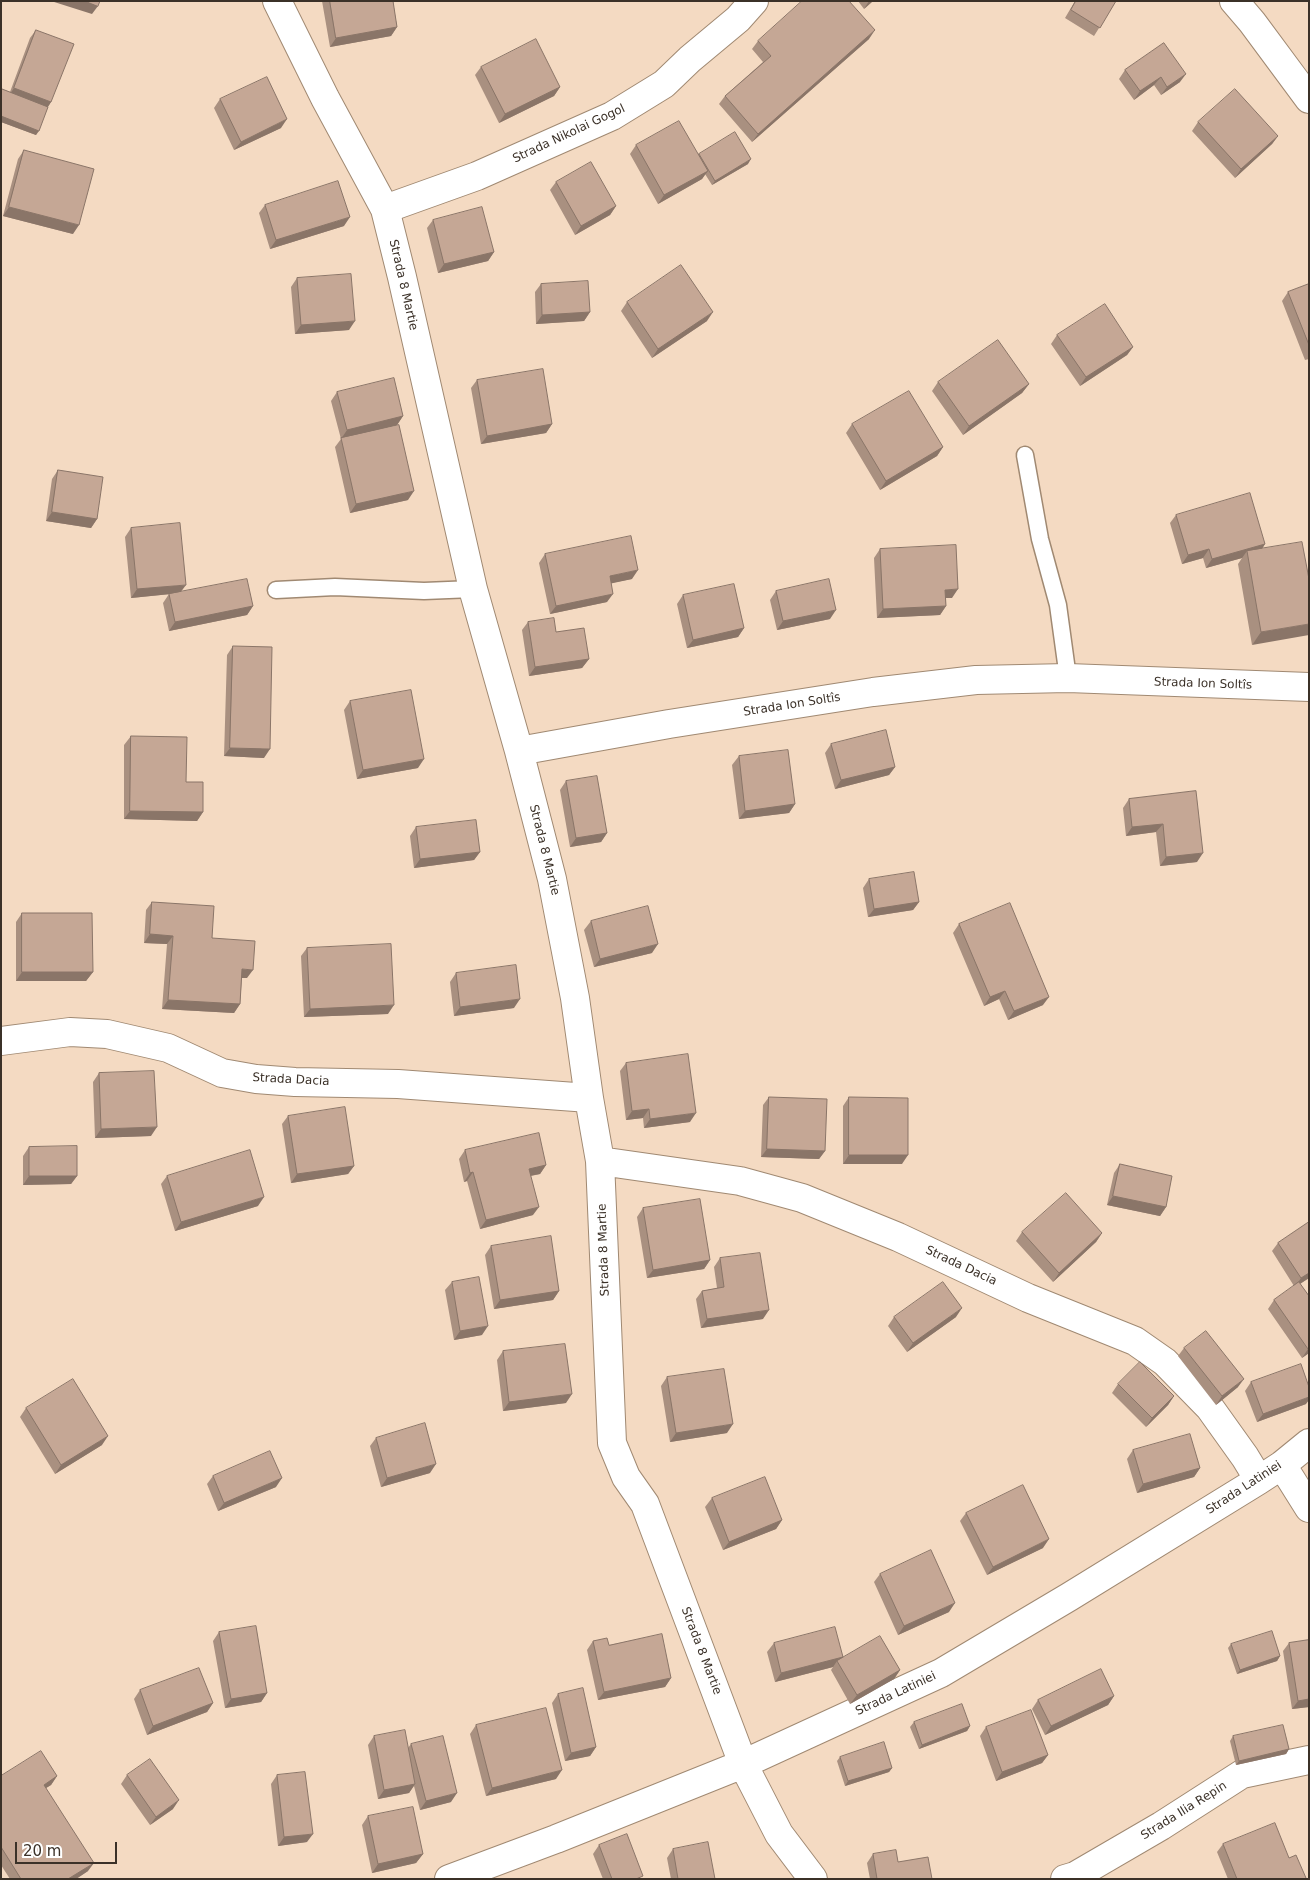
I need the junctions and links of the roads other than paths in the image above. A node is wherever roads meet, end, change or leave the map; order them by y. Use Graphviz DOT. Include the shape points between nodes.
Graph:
graph roads {
  1 [pos="277,1"];
  2 [pos="754,1"];
  3 [pos="1234,1"];
  4 [pos="1309,99"];
  5 [pos="384,209"];
  6 [pos="1025,455"];
  7 [pos="473,589"];
  8 [pos="276,590"];
  9 [pos="1068,678"];
  10 [pos="1309,687"];
  11 [pos="519,751"];
  12 [pos="1,1040"];
  13 [pos="589,1098"];
  14 [pos="600,1161"];
  15 [pos="1309,1443"];
  16 [pos="1282,1465"];
  17 [pos="1259,1480"];
  18 [pos="1309,1508"];
  19 [pos="1309,1760"];
  20 [pos="743,1764"];
  21 [pos="449,1879"];
  22 [pos="813,1879"];
  23 [pos="1066,1879"];
  1 -- 5 [label="street, Strada 8 Martie" via="324,98"];
  2 -- 5 [label="street, Strada Nikolai Gogol" via="664,84 612,116 477,176"];
  3 -- 4 [label="street"];
  5 -- 7 [label="street, Strada 8 Martie"];
  6 -- 9 [label="lane" via="1040,539 1058,605"];
  7 -- 8 [label="lane" via="424,591 335,587"];
  7 -- 11 [label="street, Strada 8 Martie"];
  9 -- 10 [label="street, Strada Ion Soltîs"];
  9 -- 11 [label="street, Strada Ion Soltîs" via="976,680 873,692"];
  11 -- 13 [label="street, Strada 8 Martie" via="552,879 576,998"];
  12 -- 13 [label="street, Strada Dacia" via="70,1032 107,1034 168,1048 222,1073 256,1079 398,1084"];
  13 -- 14 [label="street, Strada 8 Martie"];
  14 -- 17 [label="street, Strada Dacia" via="740,1181 802,1198 898,1237 1028,1298 1135,1340 1165,1362 1210,1408"];
  14 -- 20 [label="street, Strada 8 Martie" via="612,1443 626,1477 645,1504"];
  15 -- 16 [label="street, Strada Latiniei"];
  16 -- 17 [label="street, Strada Latiniei"];
  16 -- 18 [label="street"];
  17 -- 20 [label="street, Strada Latiniei" via="941,1673"];
  19 -- 23 [label="street, Strada Ilia Repin" via="1242,1774 1161,1826"];
  20 -- 21 [label="street, Strada Latiniei"];
  20 -- 22 [label="street, Strada 8 Martie" via="779,1834"];
}
